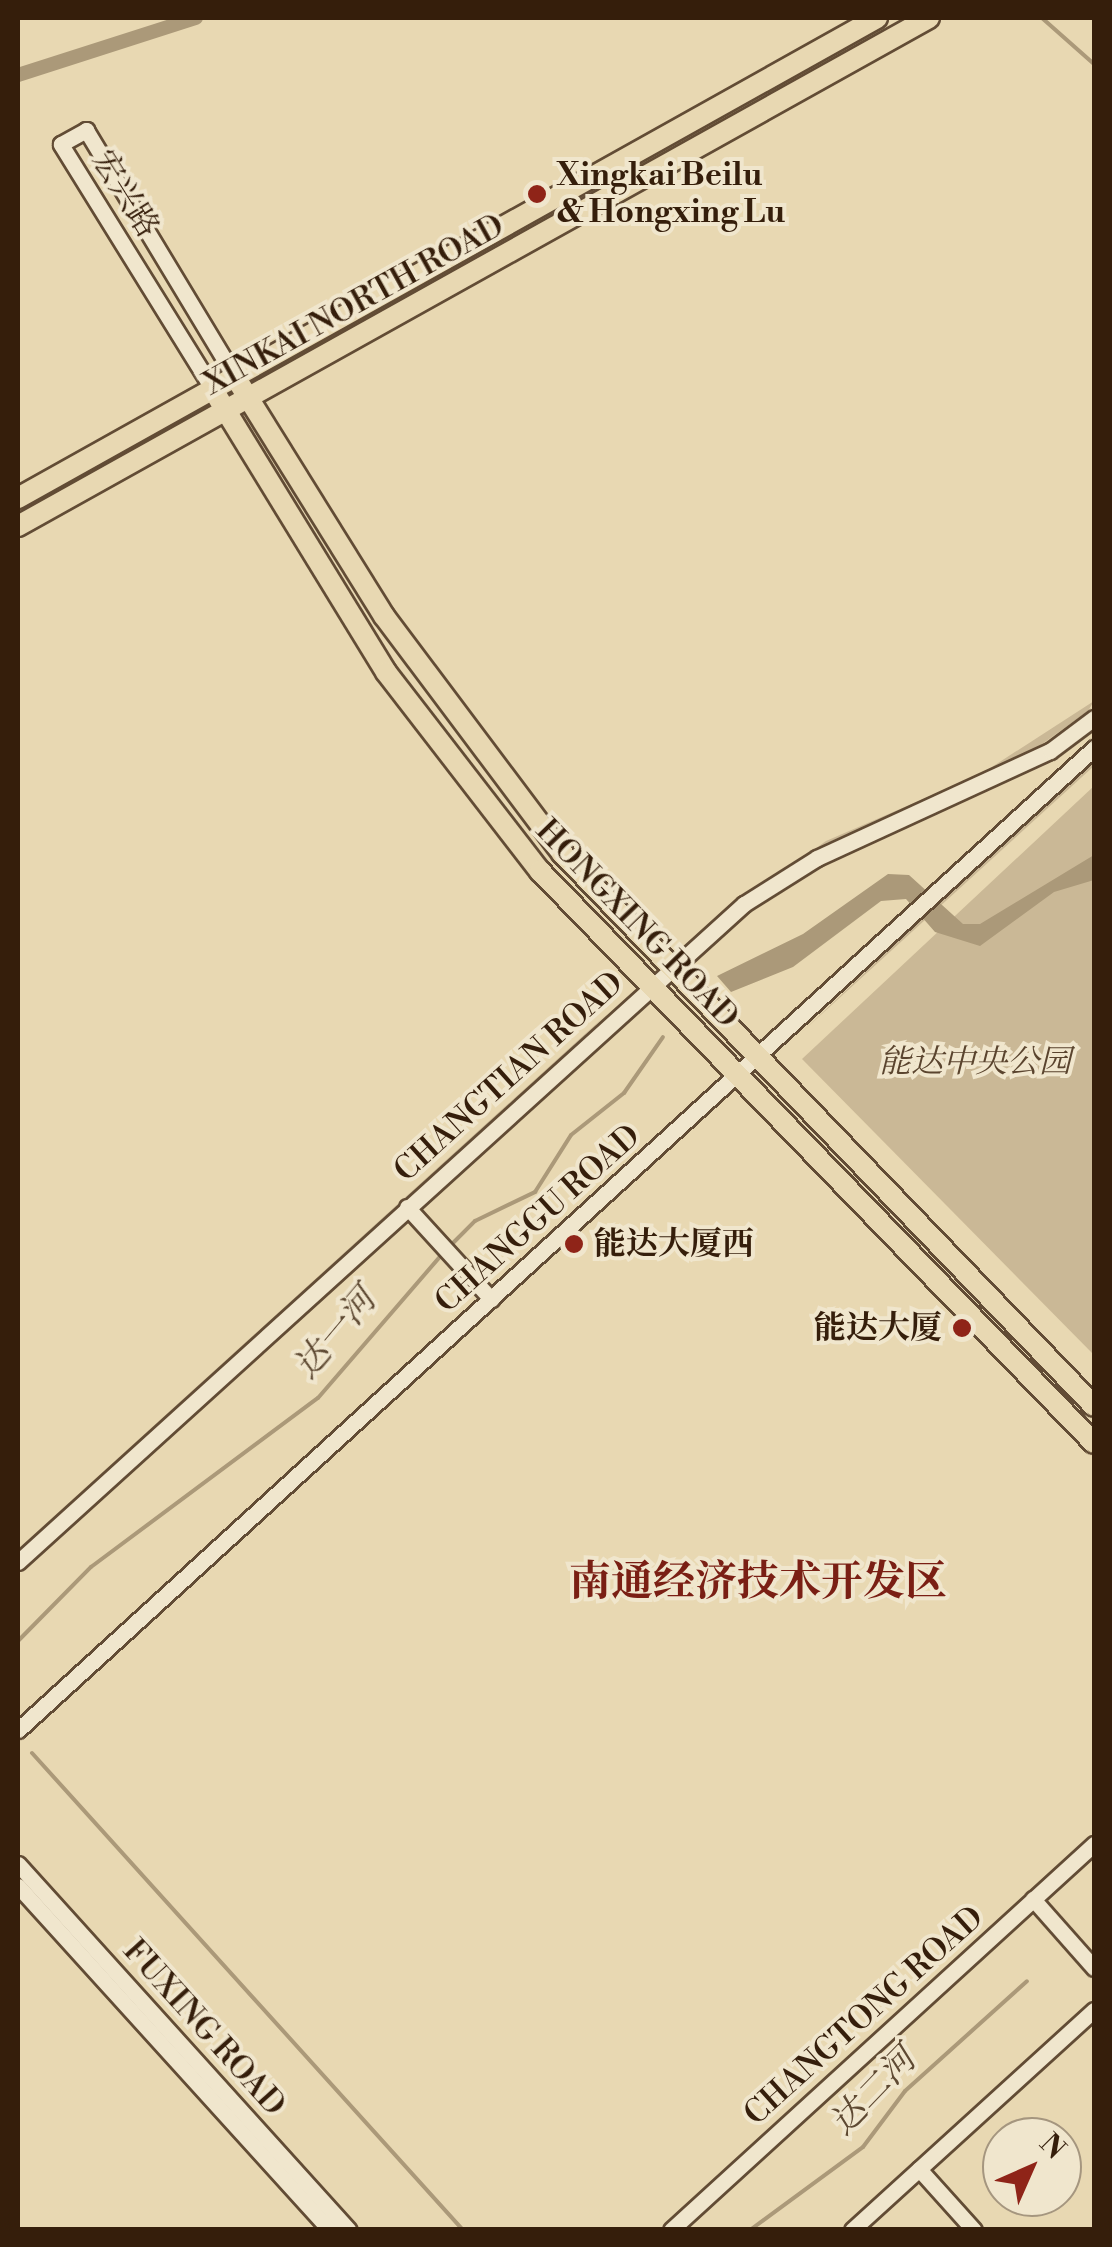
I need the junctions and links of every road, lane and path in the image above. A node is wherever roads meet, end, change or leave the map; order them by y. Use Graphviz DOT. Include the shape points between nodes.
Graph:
graph roads {
  1 [pos="877,18"];
  2 [pos="929,18"];
  3 [pos="234,375"];
  4 [pos="212,388"];
  5 [pos="248,398"];
  6 [pos="225,412"];
  7 [pos="18,498"];
  8 [pos="18,526"];
  9 [pos="1094,718"];
  10 [pos="1094,748"];
  11 [pos="672,965"];
  12 [pos="651,984"];
  13 [pos="759,1059"];
  14 [pos="740,1076"];
  15 [pos="408,1207"];
  16 [pos="490,1299"];
  17 [pos="1094,1406"];
  18 [pos="1094,1443"];
  19 [pos="18,1562"];
  20 [pos="18,1730"];
  21 [pos="1094,1844"];
  22 [pos="18,1864"];
  23 [pos="18,1886"];
  24 [pos="1033,1900"];
  25 [pos="1094,1968"];
  26 [pos="1094,2010"];
  27 [pos="919,2169"];
  28 [pos="330,2230"];
  29 [pos="349,2230"];
  30 [pos="672,2230"];
  31 [pos="852,2230"];
  32 [pos="974,2230"];
  1 -- 3 [label="main road, XINKAI NORTH ROAD"];
  2 -- 5 [label="main road, XINKAI NORTH ROAD"];
  3 -- 4 [label="main road, XINKAI NORTH ROAD"];
  3 -- 4 [label="street, 宏兴路" via="86,130 61,144"];
  3 -- 5 [label="main road, HONGXING ROAD"];
  4 -- 6 [label="main road, HONGXING ROAD"];
  4 -- 7 [label="main road, XINKAI NORTH ROAD"];
  5 -- 6 [label="main road, XINKAI NORTH ROAD"];
  5 -- 11 [label="main road, HONGXING ROAD" via="474,743 562,853"];
  6 -- 8 [label="main road, XINKAI NORTH ROAD"];
  6 -- 12 [label="main road, HONGXING ROAD" via="386,672 540,871"];
  9 -- 11 [label="street, CHANGTIAN ROAD" via="984,784 817,858"];
  10 -- 13 [label="street, CHANGGU ROAD"];
  11 -- 12 [label="street, CHANGTIAN ROAD"];
  11 -- 13 [label="main road, HONGXING ROAD"];
  12 -- 14 [label="main road, HONGXING ROAD"];
  12 -- 15 [label="street, CHANGTIAN ROAD"];
  13 -- 14 [label="street, CHANGGU ROAD"];
  13 -- 17 [label="main road, HONGXING ROAD"];
  14 -- 16 [label="street, CHANGGU ROAD"];
  14 -- 18 [label="main road, HONGXING ROAD"];
  15 -- 16 [label="street"];
  15 -- 19 [label="street, CHANGTIAN ROAD"];
  16 -- 20 [label="street, CHANGGU ROAD"];
  21 -- 24 [label="street, CHANGTONG ROAD"];
  22 -- 29 [label="street, FUXING ROAD"];
  23 -- 28 [label="street, FUXING ROAD"];
  24 -- 25 [label="street"];
  24 -- 30 [label="street, CHANGTONG ROAD"];
  26 -- 27 [label="street"];
  27 -- 31 [label="street"];
  27 -- 32 [label="street"];
}
